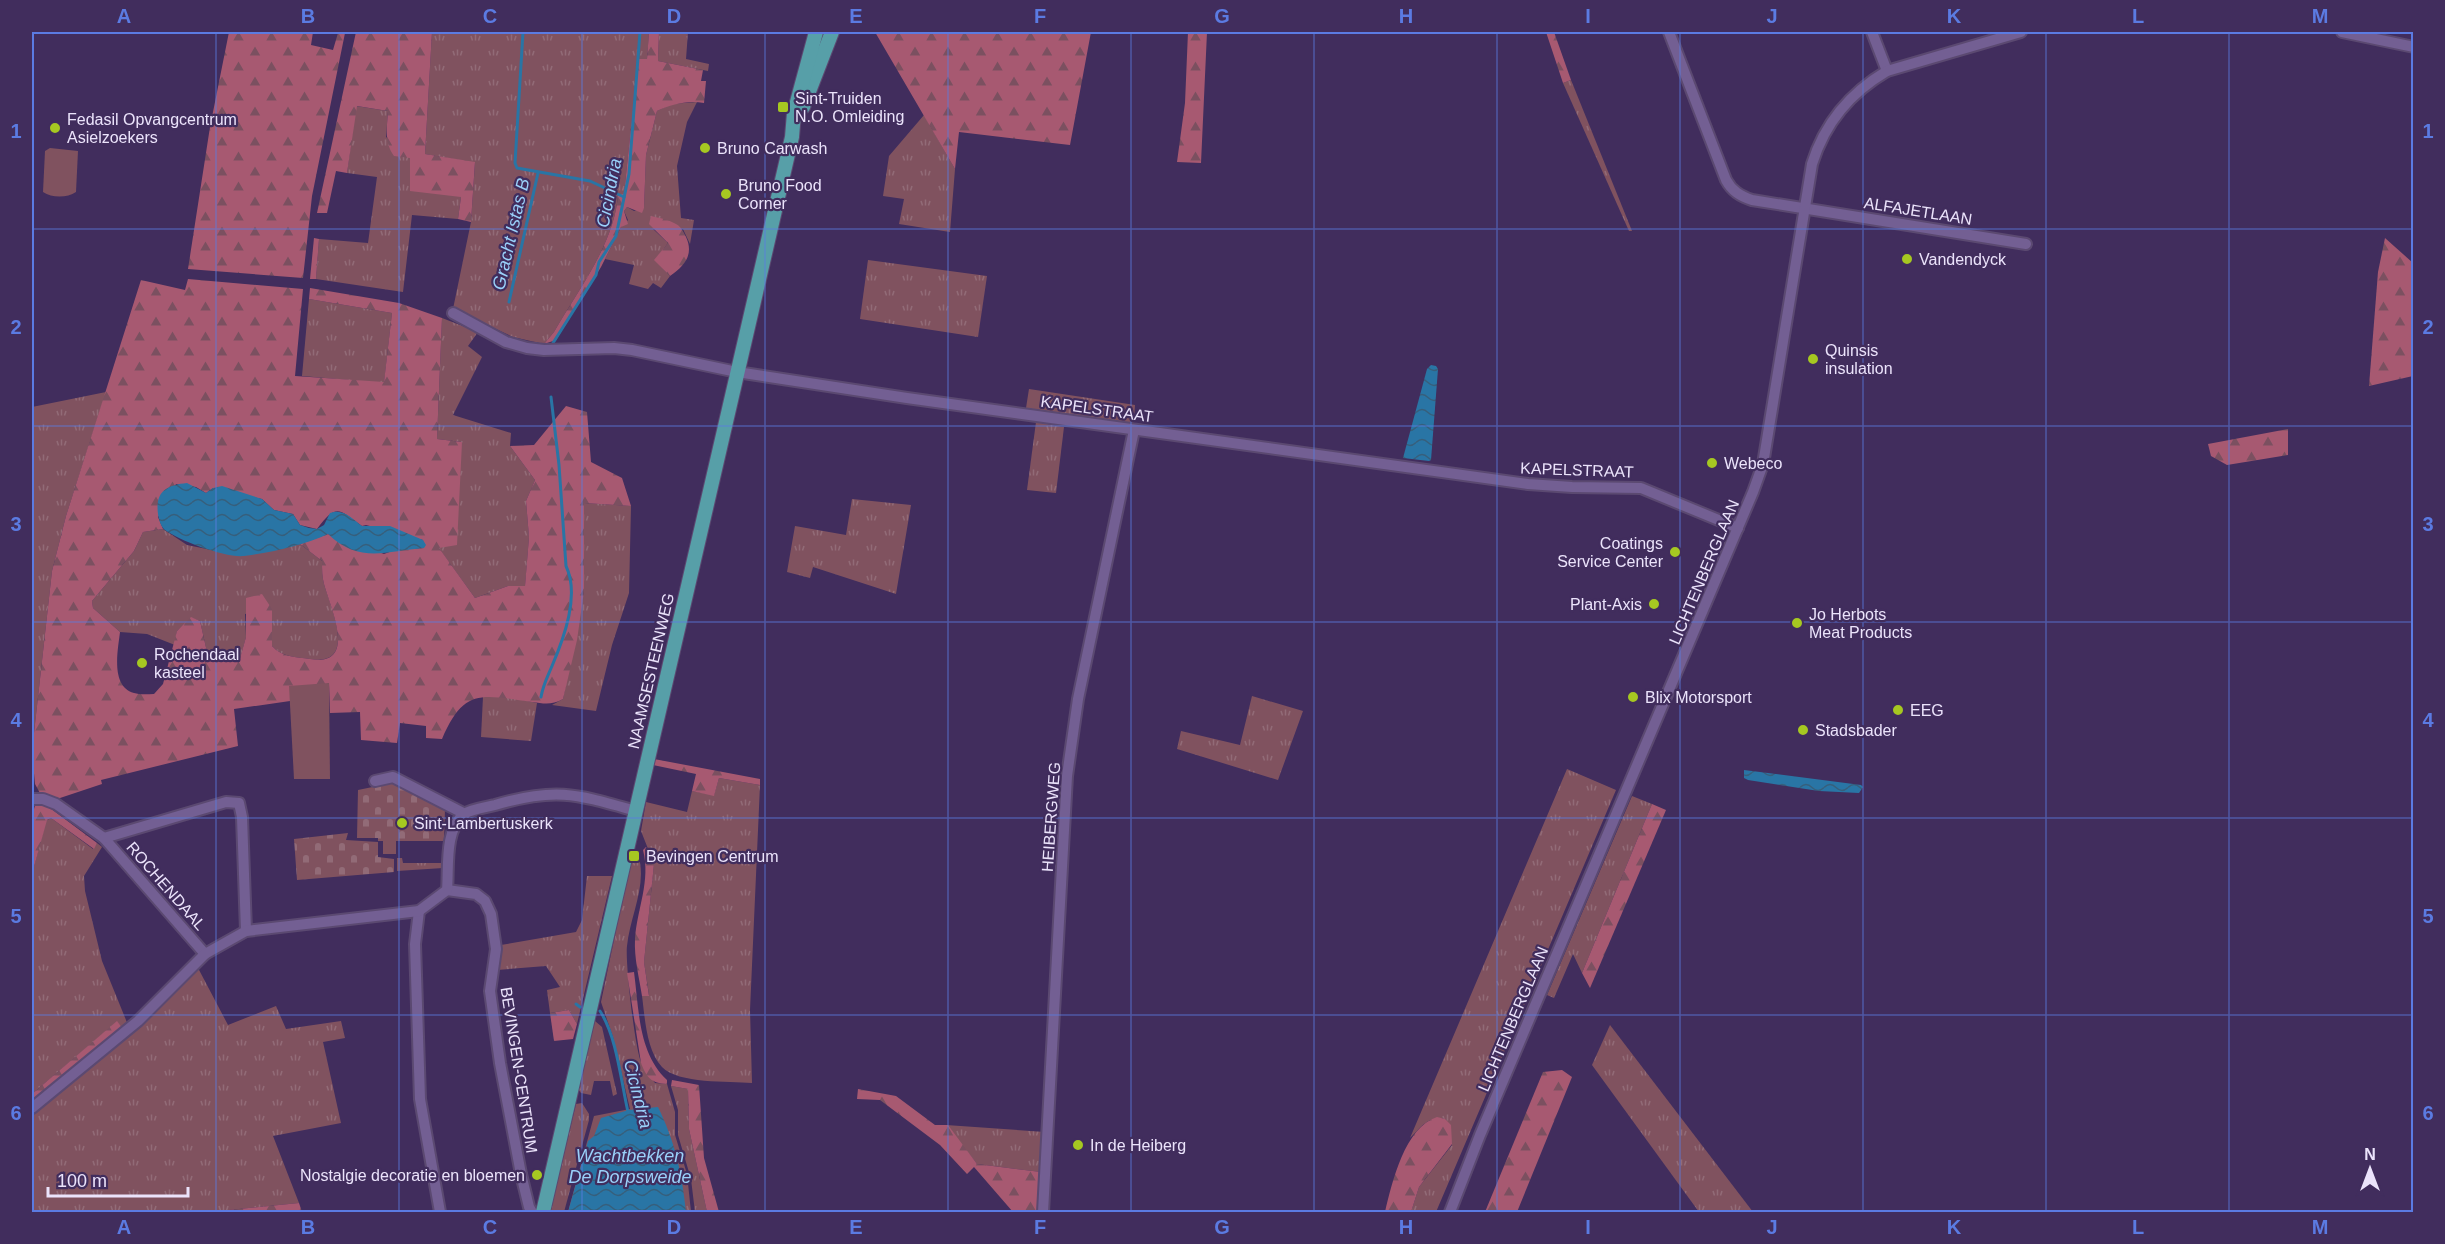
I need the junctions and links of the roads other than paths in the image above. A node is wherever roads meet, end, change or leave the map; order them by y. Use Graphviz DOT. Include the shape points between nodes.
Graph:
graph roads {
  1 [pos="816,32"];
  2 [pos="832,32"];
  3 [pos="1669,32"];
  4 [pos="1872,32"];
  5 [pos="2021,32"];
  6 [pos="2342,32"];
  7 [pos="2414,47"];
  8 [pos="1887,71"];
  9 [pos="792,137"];
  10 [pos="1805,209"];
  11 [pos="2026,244"];
  12 [pos="453,313"];
  13 [pos="737,372"];
  14 [pos="1134,430"];
  15 [pos="1738,528"];
  16 [pos="384,766"];
  17 [pos="388,778"];
  18 [pos="375,781"];
  19 [pos="37,799"];
  20 [pos="636,811"];
  21 [pos="465,814"];
  22 [pos="104,838"];
  23 [pos="447,890"];
  24 [pos="419,911"];
  25 [pos="246,931"];
  26 [pos="205,954"];
  27 [pos="32,1108"];
  28 [pos="440,1212"];
  29 [pos="532,1212"];
  30 [pos="543,1212"];
  31 [pos="1043,1212"];
  32 [pos="1450,1212"];
  1 -- 9 [label="main road, NAAMSESTEENWEG" via="794,113"];
  2 -- 9 [label="main road, NAAMSESTEENWEG"];
  3 -- 10 [label="street, ALFAJETLAAN" via="1733,191 1752,200"];
  4 -- 8 [label="street"];
  5 -- 8 [label="street, LICHTENBERGLAAN"];
  6 -- 7 [label="street"];
  8 -- 10 [label="street, LICHTENBERGLAAN" via="1848,100 1826,129 1812,164"];
  9 -- 13 [label="main road, NAAMSESTEENWEG"];
  10 -- 11 [label="street, ALFAJETLAAN"];
  10 -- 15 [label="street, LICHTENBERGLAAN" via="1762,464"];
  12 -- 13 [label="street, KAPELSTRAAT" via="506,342 527,348 614,348"];
  13 -- 14 [label="street, KAPELSTRAAT"];
  13 -- 20 [label="main road, NAAMSESTEENWEG"];
  14 -- 15 [label="street, KAPELSTRAAT" via="1528,484 1641,488"];
  14 -- 31 [label="street, HEIBERGWEG" via="1072,737"];
  15 -- 32 [label="street, LICHTENBERGLAAN"];
  16 -- 17 [label="street"];
  17 -- 18 [label="street"];
  17 -- 21 [label="street"];
  19 -- 22 [label="street, ROCHENDAAL" via="56,804"];
  20 -- 21 [label="street" via="585,796 552,793"];
  20 -- 30 [label="main road, NAAMSESTEENWEG"];
  21 -- 23 [label="street" via="450,841"];
  22 -- 25 [label="street, ROCHENDAAL" via="226,802 239,803"];
  22 -- 26 [label="street, ROCHENDAAL"];
  23 -- 24 [label="street"];
  23 -- 29 [label="street, BEVINGEN-CENTRUM" via="476,894 491,914 496,949 490,991 517,1152"];
  24 -- 25 [label="street"];
  24 -- 28 [label="street" via="415,944 420,1100"];
  25 -- 26 [label="street"];
  26 -- 27 [label="street" via="138,1021"];
}
